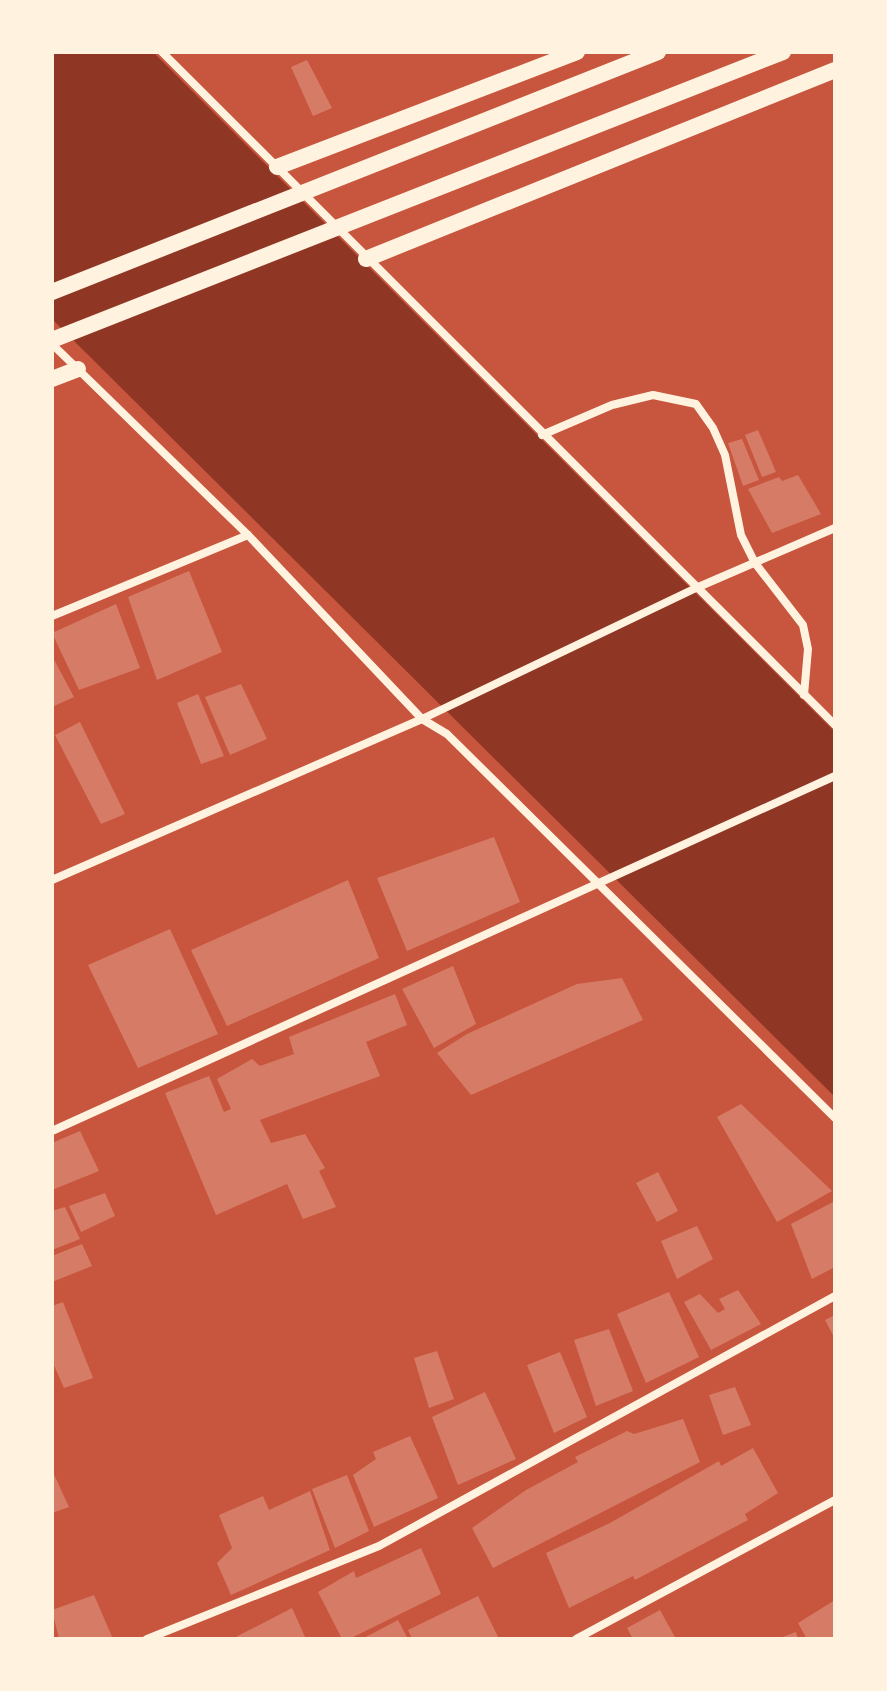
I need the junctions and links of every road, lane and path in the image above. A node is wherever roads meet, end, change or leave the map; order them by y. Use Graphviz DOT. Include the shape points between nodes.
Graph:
graph roads {
  1 [pos="162,52"];
  2 [pos="577,52"];
  3 [pos="658,52"];
  4 [pos="783,52"];
  5 [pos="835,70"];
  6 [pos="277,167"];
  7 [pos="366,259"];
  8 [pos="52,292"];
  9 [pos="52,342"];
  10 [pos="78,369"];
  11 [pos="52,379"];
  12 [pos="542,435"];
  13 [pos="835,528"];
  14 [pos="248,535"];
  15 [pos="755,563"];
  16 [pos="696,588"];
  17 [pos="52,616"];
  18 [pos="804,695"];
  19 [pos="422,719"];
  20 [pos="835,725"];
  21 [pos="835,776"];
  22 [pos="52,880"];
  23 [pos="602,885"];
  24 [pos="835,1118"];
  25 [pos="52,1131"];
  26 [pos="835,1296"];
  27 [pos="835,1500"];
  28 [pos="147,1639"];
  29 [pos="576,1639"];
  1 -- 6 [label="street"];
  2 -- 6 [label="main road"];
  3 -- 8 [label="main road"];
  4 -- 9 [label="main road"];
  5 -- 7 [label="main road"];
  6 -- 7 [label="street"];
  7 -- 12 [label="street"];
  9 -- 10 [label="street"];
  10 -- 11 [label="main road"];
  10 -- 14 [label="street"];
  12 -- 15 [label="street" via="612,405 653,395 696,404 725,455 741,535"];
  12 -- 16 [label="street"];
  13 -- 15 [label="street"];
  14 -- 17 [label="street"];
  14 -- 19 [label="street"];
  15 -- 16 [label="street"];
  15 -- 18 [label="street" via="803,625 808,649"];
  16 -- 18 [label="street"];
  16 -- 19 [label="street"];
  18 -- 20 [label="street"];
  19 -- 22 [label="street"];
  19 -- 23 [label="street" via="447,734"];
  21 -- 23 [label="street"];
  23 -- 24 [label="street"];
  23 -- 25 [label="street"];
  26 -- 28 [label="street" via="379,1546"];
  27 -- 29 [label="street"];
}
